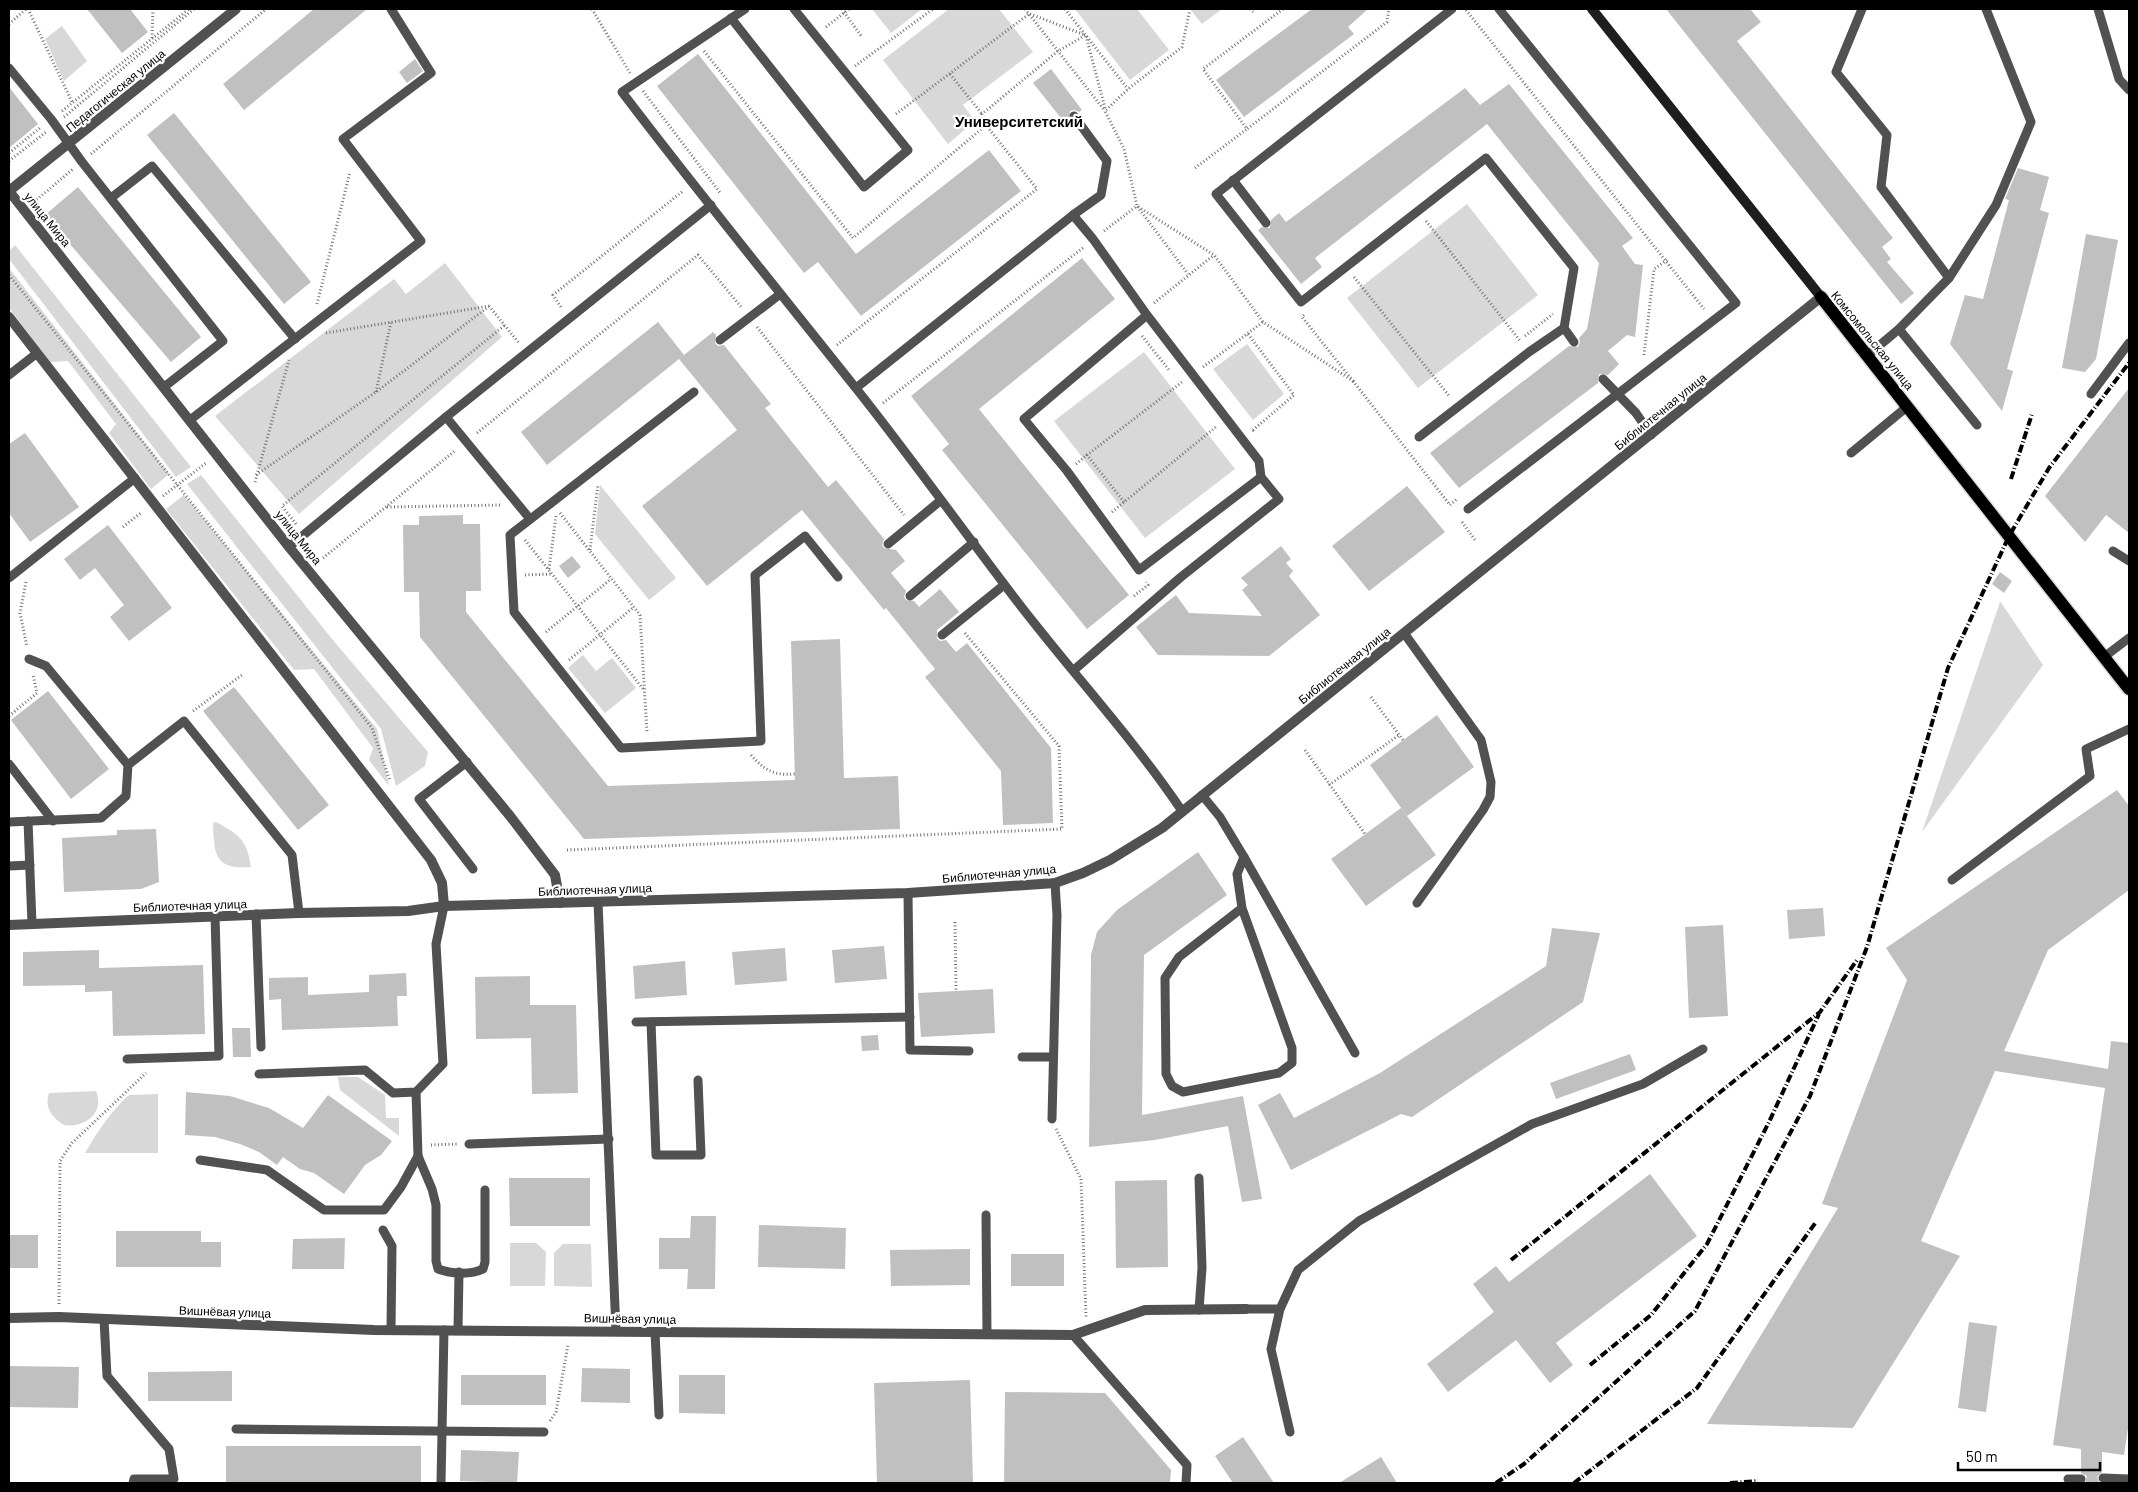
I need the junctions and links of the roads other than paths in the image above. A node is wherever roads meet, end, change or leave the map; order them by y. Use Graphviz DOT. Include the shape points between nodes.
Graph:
graph roads {
  1 [pos="236,9"];
  2 [pos="392,9"];
  3 [pos="745,9"];
  4 [pos="794,9"];
  5 [pos="1452,9"];
  6 [pos="1498,9"];
  7 [pos="1592,9"];
  8 [pos="1862,9"];
  9 [pos="1986,9"];
  10 [pos="2098,9"];
  11 [pos="732,18"];
  12 [pos="9,68"];
  13 [pos="2129,90"];
  14 [pos="1074,116"];
  15 [pos="69,143"];
  16 [pos="1233,180"];
  17 [pos="9,191"];
  18 [pos="111,198"];
  19 [pos="711,205"];
  20 [pos="1073,215"];
  21 [pos="1266,223"];
  22 [pos="1949,278"];
  23 [pos="779,294"];
  24 [pos="1821,297"];
  25 [pos="1145,311"];
  26 [pos="9,317"];
  27 [pos="1564,328"];
  28 [pos="1899,329"];
  29 [pos="295,338"];
  30 [pos="720,340"];
  31 [pos="1574,342"];
  32 [pos="2129,343"];
  33 [pos="36,354"];
  34 [pos="1868,355"];
  35 [pos="9,375"];
  36 [pos="1603,379"];
  37 [pos="164,387"];
  38 [pos="856,388"];
  39 [pos="694,392"];
  40 [pos="1616,394"];
  41 [pos="2090,394"];
  42 [pos="1908,406"];
  43 [pos="446,417"];
  44 [pos="190,420"];
  45 [pos="1977,425"];
  46 [pos="1651,435"];
  47 [pos="1420,437"];
  48 [pos="1851,453"];
  49 [pos="1261,477"];
  50 [pos="135,478"];
  51 [pos="940,501"];
  52 [pos="1468,509"];
  53 [pos="530,519"];
  54 [pos="974,542"];
  55 [pos="888,544"];
  56 [pos="290,547"];
  57 [pos="2113,551"];
  58 [pos="2129,561"];
  59 [pos="10,573"];
  60 [pos="838,577"];
  61 [pos="1004,585"];
  62 [pos="910,596"];
  63 [pos="1404,633"];
  64 [pos="942,635"];
  65 [pos="2129,638"];
  66 [pos="2104,657"];
  67 [pos="30,659"];
  68 [pos="1074,670"];
  69 [pos="2129,689"];
  70 [pos="2129,729"];
  71 [pos="467,762"];
  72 [pos="9,764"];
  73 [pos="128,765"];
  74 [pos="1202,795"];
  75 [pos="1182,811"];
  76 [pos="53,820"];
  77 [pos="28,821"];
  78 [pos="9,822"];
  79 [pos="1244,857"];
  80 [pos="30,865"];
  81 [pos="9,866"];
  82 [pos="473,869"];
  83 [pos="1952,880"];
  84 [pos="1055,883"];
  85 [pos="908,894"];
  86 [pos="598,902"];
  87 [pos="560,903"];
  88 [pos="1417,903"];
  89 [pos="444,906"];
  90 [pos="1242,908"];
  91 [pos="299,913"];
  92 [pos="256,914"];
  93 [pos="215,916"];
  94 [pos="32,924"];
  95 [pos="9,925"];
  96 [pos="910,1017"];
  97 [pos="636,1022"];
  98 [pos="650,1022"];
  99 [pos="261,1047"];
  100 [pos="1703,1049"];
  101 [pos="969,1051"];
  102 [pos="1355,1053"];
  103 [pos="1022,1057"];
  104 [pos="1053,1057"];
  105 [pos="127,1059"];
  106 [pos="259,1074"];
  107 [pos="698,1080"];
  108 [pos="416,1092"];
  109 [pos="1052,1119"];
  110 [pos="609,1139"];
  111 [pos="469,1144"];
  112 [pos="418,1156"];
  113 [pos="200,1160"];
  114 [pos="1198,1178"];
  115 [pos="485,1190"];
  116 [pos="986,1215"];
  117 [pos="383,1230"];
  118 [pos="459,1272"];
  119 [pos="1246,1309"];
  120 [pos="1280,1309"];
  121 [pos="1198,1310"];
  122 [pos="9,1318"];
  123 [pos="104,1319"];
  124 [pos="391,1330"];
  125 [pos="444,1330"];
  126 [pos="458,1330"];
  127 [pos="616,1331"];
  128 [pos="655,1332"];
  129 [pos="987,1334"];
  130 [pos="1073,1335"];
  131 [pos="659,1416"];
  132 [pos="236,1429"];
  133 [pos="442,1432"];
  134 [pos="544,1432"];
  135 [pos="1290,1432"];
  136 [pos="2103,1478"];
  137 [pos="2068,1479"];
  138 [pos="2081,1479"];
  139 [pos="2126,1480"];
  140 [pos="133,1483"];
  141 [pos="441,1483"];
  142 [pos="1186,1483"];
  1 -- 15 [label="street, Педагогическая улица"];
  2 -- 29 [label="lane" via="431,73 343,139 421,241"];
  3 -- 11 [label="lane"];
  4 -- 11 [label="lane" via="908,150 864,187"];
  5 -- 16 [label="lane"];
  6 -- 40 [label="lane" via="1736,303"];
  7 -- 24 [label="main road, Комсомольская улица"];
  8 -- 22 [label="lane" via="1836,72 1887,135 1881,187"];
  9 -- 22 [label="lane" via="2031,122 1996,205"];
  10 -- 13 [label="lane" via="2119,79"];
  11 -- 19 [label="lane" via="622,92"];
  12 -- 15 [label="lane"];
  14 -- 20 [label="lane" via="1107,161 1101,195"];
  15 -- 17 [label="street, Педагогическая улица"];
  15 -- 18 [label="lane"];
  16 -- 21 [label="lane"];
  16 -- 27 [label="lane" via="1216,194 1301,302 1486,158 1574,268"];
  17 -- 37 [label="street, улица Мира"];
  18 -- 29 [label="lane" via="152,166"];
  18 -- 37 [label="lane" via="223,341"];
  19 -- 23 [label="lane"];
  19 -- 43 [label="lane"];
  20 -- 25 [label="lane"];
  20 -- 38 [label="lane"];
  22 -- 28 [label="lane"];
  23 -- 30 [label="lane"];
  23 -- 38 [label="lane"];
  24 -- 34 [label="main road, Комсомольская улица"];
  24 -- 46 [label="street, Библиотечная улица"];
  25 -- 49 [label="lane" via="1259,461"];
  25 -- 49 [label="lane" via="1024,419 1067,471 1139,570"];
  26 -- 33 [label="street"];
  27 -- 31 [label="lane"];
  27 -- 47 [label="lane"];
  28 -- 34 [label="lane"];
  28 -- 45 [label="lane"];
  29 -- 44 [label="lane"];
  32 -- 41 [label="lane"];
  33 -- 35 [label="lane"];
  33 -- 50 [label="street"];
  34 -- 42 [label="main road, Комсомольская улица"];
  36 -- 40 [label="lane"];
  37 -- 44 [label="street, улица Мира"];
  38 -- 51 [label="lane"];
  39 -- 53 [label="lane"];
  40 -- 46 [label="lane" via="1636,413"];
  40 -- 52 [label="lane"];
  42 -- 48 [label="lane"];
  42 -- 66 [label="main road, Комсомольская улица"];
  43 -- 53 [label="lane"];
  43 -- 56 [label="lane"];
  44 -- 56 [label="street, улица Мира"];
  46 -- 63 [label="street, Библиотечная улица"];
  49 -- 68 [label="lane" via="1279,500 1182,576"];
  50 -- 59 [label="lane"];
  50 -- 89 [label="street" via="431,860 442,883"];
  51 -- 54 [label="lane"];
  51 -- 55 [label="lane"];
  53 -- 60 [label="lane" via="510,535 514,612 621,748 761,741 755,576 804,536"];
  54 -- 61 [label="lane"];
  54 -- 62 [label="lane"];
  56 -- 71 [label="street, улица Мира"];
  57 -- 58 [label="lane"];
  61 -- 64 [label="lane"];
  61 -- 68 [label="lane"];
  63 -- 74 [label="street, Библиотечная улица"];
  63 -- 88 [label="lane" via="1481,740 1490,782 1490,796 1482,810"];
  65 -- 66 [label="lane"];
  66 -- 69 [label="main road, Комсомольская улица"];
  67 -- 73 [label="lane" via="46,666"];
  68 -- 75 [label="lane"];
  70 -- 83 [label="lane" via="2086,749 2090,776"];
  71 -- 82 [label="lane" via="419,799"];
  71 -- 87 [label="street, улица Мира" via="555,874"];
  72 -- 76 [label="lane"];
  73 -- 76 [label="lane" via="126,796 101,818"];
  73 -- 91 [label="lane" via="184,721 292,855"];
  74 -- 75 [label="street, Библиотечная улица"];
  74 -- 79 [label="lane" via="1220,817"];
  75 -- 84 [label="street, Библиотечная улица" via="1162,828 1110,860"];
  76 -- 77 [label="lane"];
  77 -- 78 [label="lane"];
  77 -- 80 [label="lane"];
  79 -- 90 [label="lane" via="1236,874"];
  79 -- 102 [label="lane"];
  80 -- 81 [label="lane"];
  80 -- 94 [label="lane"];
  84 -- 85 [label="street, Библиотечная улица"];
  84 -- 104 [label="lane"];
  85 -- 86 [label="street, Библиотечная улица"];
  85 -- 96 [label="lane"];
  86 -- 87 [label="street, Библиотечная улица"];
  86 -- 110 [label="lane"];
  87 -- 89 [label="street, Библиотечная улица"];
  89 -- 91 [label="street, Библиотечная улица" via="408,911"];
  89 -- 108 [label="lane" via="436,944 443,1064"];
  90 -- 90 [label="lane" via="1292,1048 1292,1063 1279,1073 1183,1092 1172,1086 1166,1074 1165,978 1179,957"];
  91 -- 92 [label="street, Библиотечная улица"];
  92 -- 93 [label="street, Библиотечная улица"];
  92 -- 99 [label="lane"];
  93 -- 94 [label="street, Библиотечная улица"];
  93 -- 105 [label="lane" via="219,1056"];
  94 -- 95 [label="street, Библиотечная улица"];
  96 -- 98 [label="lane"];
  96 -- 101 [label="lane" via="910,1050"];
  97 -- 98 [label="lane"];
  98 -- 107 [label="lane" via="656,1156 701,1155"];
  100 -- 120 [label="lane" via="1644,1084 1532,1124 1359,1220 1298,1270"];
  103 -- 104 [label="lane"];
  104 -- 109 [label="lane"];
  106 -- 108 [label="lane" via="365,1070 393,1093"];
  108 -- 112 [label="lane"];
  110 -- 111 [label="lane"];
  110 -- 127 [label="lane"];
  112 -- 113 [label="lane" via="384,1210 324,1210 267,1170"];
  112 -- 118 [label="lane" via="436,1205 438,1269"];
  114 -- 121 [label="lane" via="1202,1268"];
  115 -- 118 [label="lane" via="484,1269"];
  116 -- 129 [label="lane"];
  117 -- 124 [label="lane" via="392,1246"];
  118 -- 126 [label="lane"];
  119 -- 120 [label="lane"];
  119 -- 121 [label="street, Вишнёвая улица"];
  120 -- 135 [label="lane" via="1271,1349"];
  121 -- 130 [label="street, Вишнёвая улица" via="1145,1310"];
  122 -- 123 [label="street, Вишнёвая улица"];
  123 -- 124 [label="street, Вишнёвая улица"];
  123 -- 140 [label="lane" via="107,1376 169,1449 174,1479 134,1478"];
  124 -- 125 [label="street, Вишнёвая улица"];
  125 -- 126 [label="street, Вишнёвая улица"];
  125 -- 133 [label="lane"];
  126 -- 127 [label="street, Вишнёвая улица"];
  127 -- 128 [label="street, Вишнёвая улица"];
  128 -- 129 [label="street, Вишнёвая улица"];
  128 -- 131 [label="lane"];
  129 -- 130 [label="street, Вишнёвая улица"];
  130 -- 142 [label="lane" via="1187,1465"];
  132 -- 133 [label="lane"];
  133 -- 134 [label="lane"];
  133 -- 141 [label="lane"];
  136 -- 139 [label="lane"];
  137 -- 138 [label="lane"];
}
